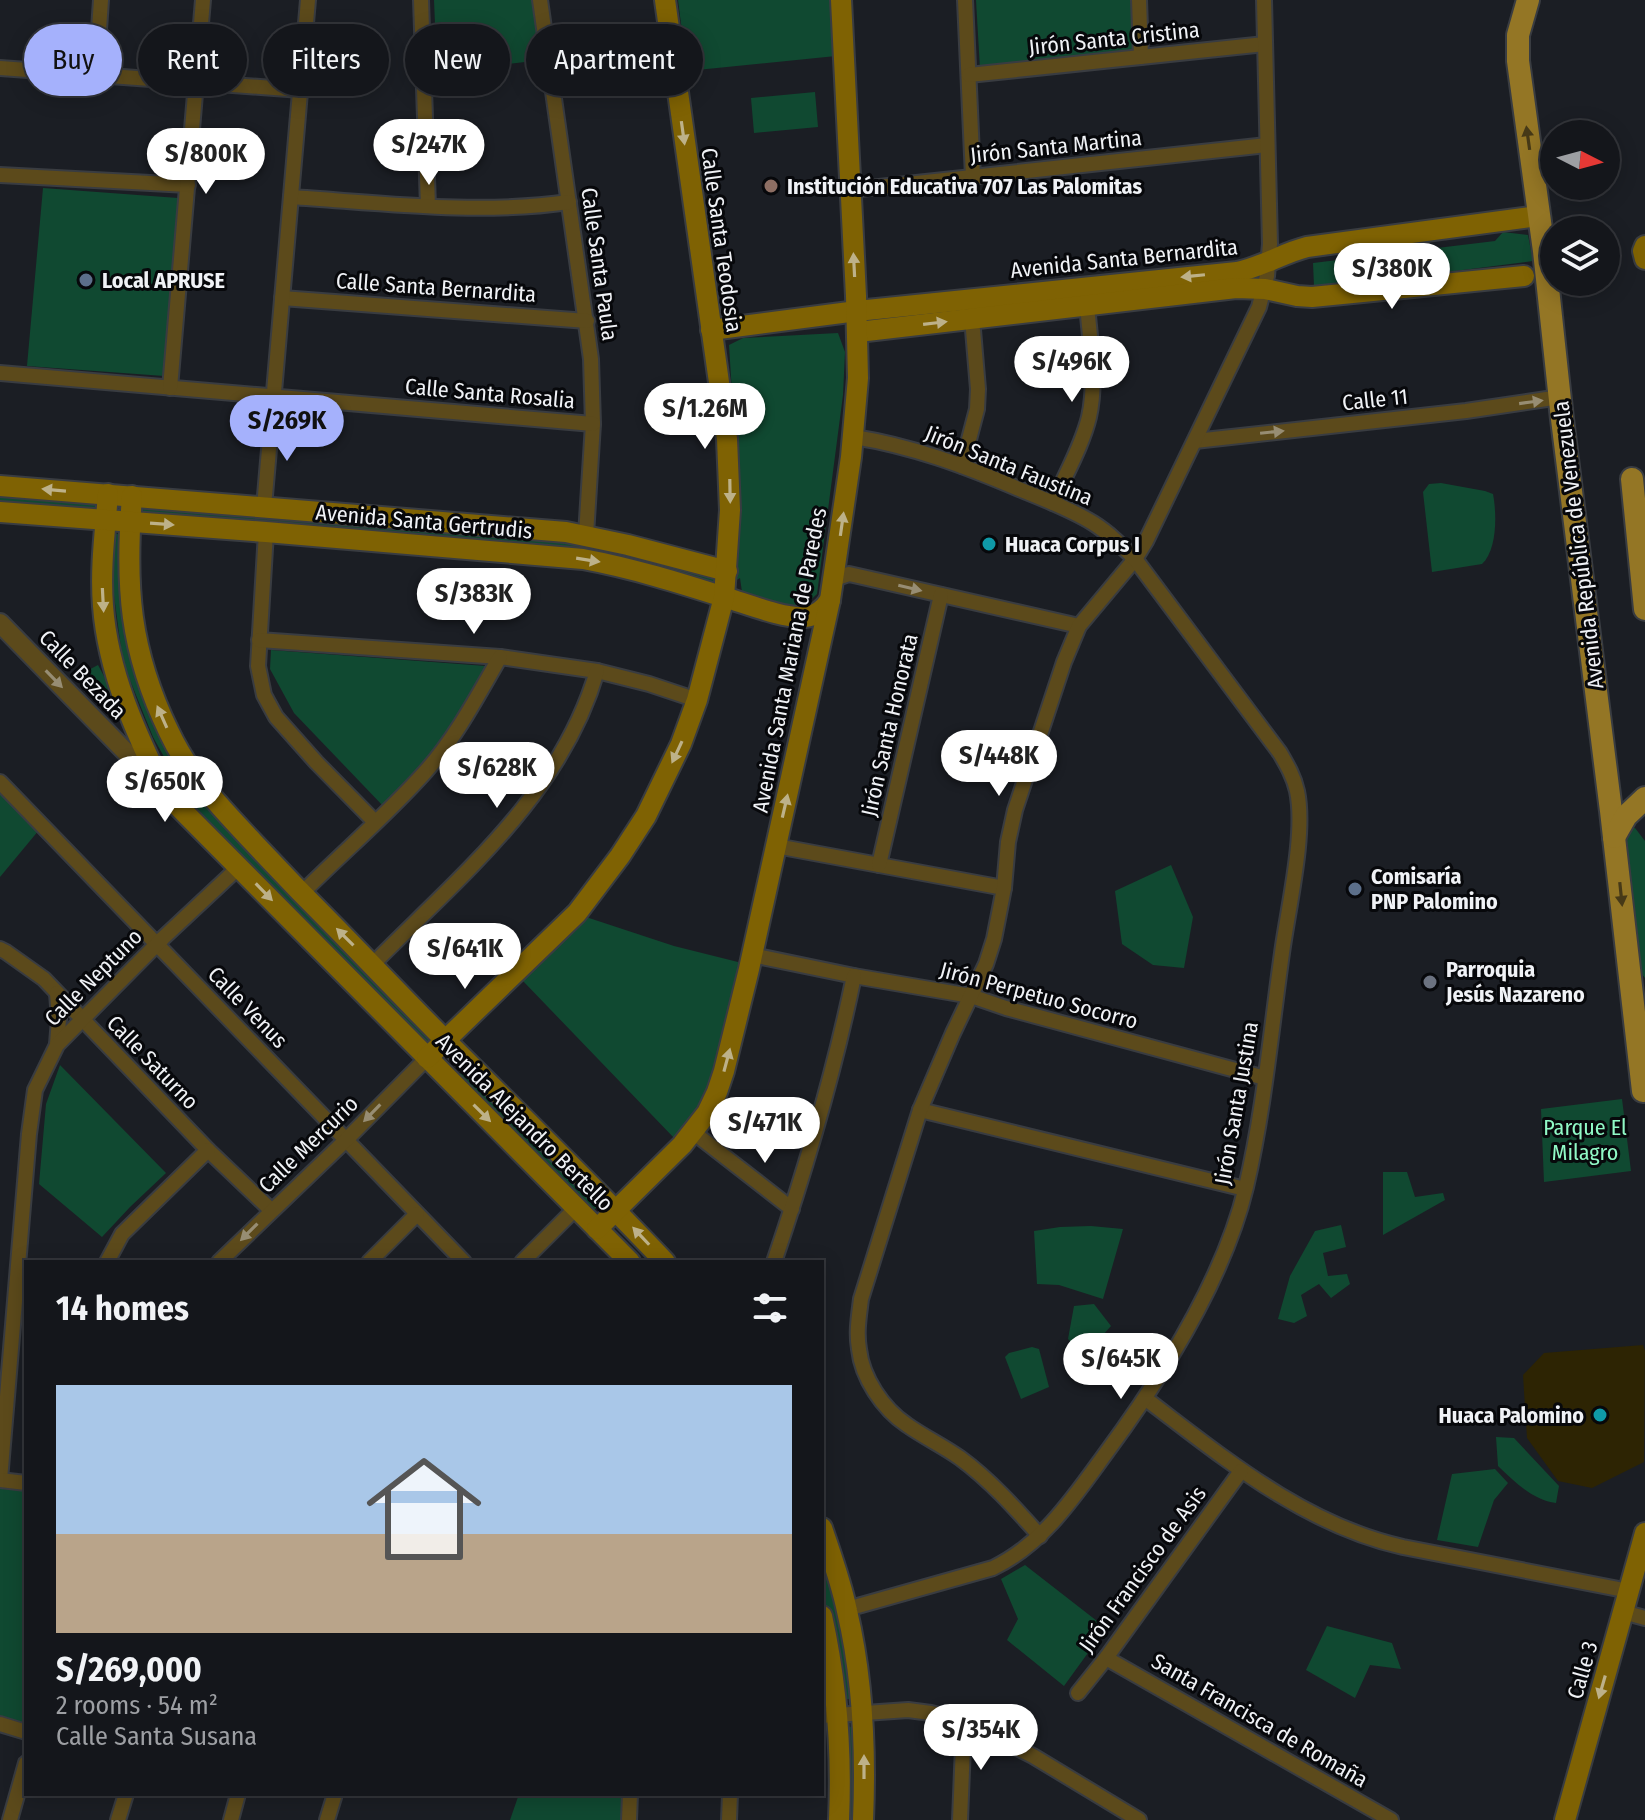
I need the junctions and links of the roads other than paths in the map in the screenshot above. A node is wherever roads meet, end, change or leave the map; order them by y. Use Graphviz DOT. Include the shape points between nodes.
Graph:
graph roads {
  1 [pos="101,0"];
  2 [pos="203,0"];
  3 [pos="308,0"];
  4 [pos="421,0"];
  5 [pos="540,0"];
  6 [pos="665,0"];
  7 [pos="841,0"];
  8 [pos="965,0"];
  9 [pos="1139,0"];
  10 [pos="1264,0"];
  11 [pos="1528,0"];
  12 [pos="99,24"];
  13 [pos="201,24"];
  14 [pos="306,24"];
  15 [pos="544,24"];
  16 [pos="668,24"];
  17 [pos="1265,44"];
  18 [pos="1141,57"];
  19 [pos="0,68"];
  20 [pos="24,70"];
  21 [pos="969,75"];
  22 [pos="195,96"];
  23 [pos="300,96"];
  24 [pos="554,96"];
  25 [pos="678,96"];
  26 [pos="1267,145"];
  27 [pos="0,175"];
  28 [pos="973,177"];
  29 [pos="188,185"];
  30 [pos="851,190"];
  31 [pos="291,197"];
  32 [pos="569,202"];
  33 [pos="428,206"];
  34 [pos="1538,216"];
  35 [pos="1645,246"];
  36 [pos="1645,259"];
  37 [pos="1269,262"];
  38 [pos="1524,276"];
  39 [pos="1265,289"];
  40 [pos="282,298"];
  41 [pos="1087,305"];
  42 [pos="857,311"];
  43 [pos="972,318"];
  44 [pos="587,321"];
  45 [pos="711,330"];
  46 [pos="858,332"];
  47 [pos="0,373"];
  48 [pos="170,388"];
  49 [pos="274,397"];
  50 [pos="1560,397"];
  51 [pos="593,424"];
  52 [pos="854,437"];
  53 [pos="1195,441"];
  54 [pos="962,466"];
  55 [pos="1632,479"];
  56 [pos="0,486"];
  57 [pos="108,494"];
  58 [pos="132,496"];
  59 [pos="1053,503"];
  60 [pos="264,507"];
  61 [pos="0,512"];
  62 [pos="106,520"];
  63 [pos="130,522"];
  64 [pos="266,532"];
  65 [pos="586,535"];
  66 [pos="1135,559"];
  67 [pos="727,571"];
  68 [pos="834,579"];
  69 [pos="941,595"];
  70 [pos="724,597"];
  71 [pos="830,600"];
  72 [pos="1645,609"];
  73 [pos="0,623"];
  74 [pos="1079,626"];
  75 [pos="259,640"];
  76 [pos="500,657"];
  77 [pos="597,671"];
  78 [pos="697,700"];
  79 [pos="0,782"];
  80 [pos="1609,789"];
  81 [pos="165,793"];
  82 [pos="1641,807"];
  83 [pos="375,822"];
  84 [pos="1614,837"];
  85 [pos="782,847"];
  86 [pos="879,865"];
  87 [pos="239,867"];
  88 [pos="309,886"];
  89 [pos="1004,888"];
  90 [pos="157,944"];
  91 [pos="0,949"];
  92 [pos="752,955"];
  93 [pos="372,965"];
  94 [pos="854,976"];
  95 [pos="1635,977"];
  96 [pos="57,993"];
  97 [pos="971,996"];
  98 [pos="1645,999"];
  99 [pos="81,1019"];
  100 [pos="445,1040"];
  101 [pos="57,1045"];
  102 [pos="427,1058"];
  103 [pos="1265,1078"];
  104 [pos="1644,1086"];
  105 [pos="920,1110"];
  106 [pos="693,1132"];
  107 [pos="346,1140"];
  108 [pos="208,1150"];
  109 [pos="1245,1189"];
  110 [pos="577,1207"];
  111 [pos="792,1209"];
  112 [pos="271,1210"];
  113 [pos="617,1211"];
  114 [pos="417,1214"];
  115 [pos="597,1229"];
  116 [pos="108,1260"];
  117 [pos="221,1260"];
  118 [pos="371,1260"];
  119 [pos="462,1260"];
  120 [pos="524,1260"];
  121 [pos="628,1260"];
  122 [pos="663,1260"];
  123 [pos="775,1260"];
  124 [pos="21,1294"];
  125 [pos="4,1378"];
  126 [pos="1146,1399"];
  127 [pos="1241,1471"];
  128 [pos="0,1480"];
  129 [pos="24,1483"];
  130 [pos="1645,1533"];
  131 [pos="824,1534"];
  132 [pos="1040,1536"];
  133 [pos="1629,1591"];
  134 [pos="847,1609"];
  135 [pos="1623,1612"];
  136 [pos="1645,1618"];
  137 [pos="824,1626"];
  138 [pos="1106,1658"];
  139 [pos="1078,1693"];
  140 [pos="862,1713"];
  141 [pos="830,1716"];
  142 [pos="964,1721"];
  143 [pos="0,1724"];
  144 [pos="24,1731"];
  145 [pos="24,1770"];
  146 [pos="125,1796"];
  147 [pos="237,1796"];
  148 [pos="334,1796"];
  149 [pos="630,1796"];
  150 [pos="730,1796"];
  151 [pos="965,1818"];
  152 [pos="10,1820"];
  153 [pos="118,1820"];
  154 [pos="231,1820"];
  155 [pos="327,1820"];
  156 [pos="629,1820"];
  157 [pos="729,1820"];
  158 [pos="839,1820"];
  159 [pos="863,1820"];
  160 [pos="1139,1820"];
  161 [pos="1391,1820"];
  162 [pos="1565,1820"];
  1 -- 12 [label="street"];
  2 -- 13 [label="street"];
  3 -- 14 [label="street"];
  4 -- 33 [label="street"];
  5 -- 15 [label="street, Calle Santa Paula"];
  6 -- 16 [label="main road, Calle Santa Teodosia"];
  7 -- 30 [label="main road, Avenida Santa Mariana de Paredes"];
  8 -- 21 [label="street"];
  9 -- 18 [label="street"];
  10 -- 17 [label="street"];
  34 -- 11 [label="main road, Avenida República de Venezuela, one-way" via="1518,61 1518,35"];
  17 -- 18 [label="street, Jirón Santa Cristina"];
  17 -- 26 [label="street"];
  18 -- 21 [label="street, Jirón Santa Cristina"];
  19 -- 20 [label="street"];
  21 -- 28 [label="street"];
  22 -- 29 [label="street"];
  23 -- 31 [label="street"];
  24 -- 32 [label="street, Calle Santa Paula"];
  25 -- 45 [label="main road, Calle Santa Teodosia, one-way"];
  26 -- 28 [label="street, Jirón Santa Martina"];
  26 -- 37 [label="street"];
  27 -- 29 [label="street"];
  28 -- 30 [label="street, Jirón Santa Martina"];
  29 -- 48 [label="street"];
  42 -- 30 [label="main road, Avenida Santa Mariana de Paredes, one-way"];
  31 -- 33 [label="street"];
  31 -- 40 [label="street"];
  32 -- 33 [label="street" via="501,209"];
  32 -- 44 [label="street, Calle Santa Paula"];
  34 -- 37 [label="main road, Avenida Santa Bernardita" via="1307,247"];
  34 -- 50 [label="main road, Avenida República de Venezuela"];
  35 -- 36 [label="main road"];
  37 -- 39 [label="street"];
  37 -- 42 [label="main road, Avenida Santa Bernardita, one-way" via="1237,272"];
  38 -- 39 [label="main road, Avenida Santa Bernardita" via="1312,297"];
  39 -- 41 [label="main road, Avenida Santa Bernardita"];
  39 -- 53 [label="street"];
  40 -- 44 [label="street, Calle Santa Bernardita"];
  40 -- 49 [label="street"];
  41 -- 43 [label="main road, Avenida Santa Bernardita"];
  41 -- 59 [label="street" via="1093,392 1089,418"];
  42 -- 45 [label="main road, Avenida Santa Bernardita"];
  42 -- 46 [label="main road, Avenida Santa Mariana de Paredes"];
  46 -- 43 [label="main road, Avenida Santa Bernardita, one-way"];
  43 -- 54 [label="street" via="977,409"];
  44 -- 51 [label="street, Calle Santa Paula"];
  45 -- 67 [label="main road, Calle Santa Teodosia, one-way" via="730,478"];
  46 -- 52 [label="main road, Avenida Santa Mariana de Paredes"];
  47 -- 48 [label="street, Calle Santa Rosalia"];
  48 -- 49 [label="street, Calle Santa Rosalia"];
  49 -- 51 [label="street, Calle Santa Rosalia"];
  49 -- 60 [label="street"];
  53 -- 50 [label="street, Calle 11, one-way"];
  50 -- 80 [label="main road, Avenida República de Venezuela"];
  51 -- 65 [label="street, Calle Santa Paula"];
  52 -- 54 [label="street, Jirón Santa Faustina"];
  68 -- 52 [label="main road, Avenida Santa Mariana de Paredes, one-way"];
  53 -- 66 [label="street"];
  54 -- 59 [label="street, Jirón Santa Faustina"];
  55 -- 72 [label="main road"];
  57 -- 56 [label="main road, Avenida Santa Gertrudis, one-way"];
  57 -- 58 [label="main road, Avenida Santa Gertrudis"];
  57 -- 62 [label="main road, Avenida Alejandro Bertello"];
  58 -- 60 [label="main road, Avenida Santa Gertrudis"];
  58 -- 63 [label="main road, Avenida Alejandro Bertello"];
  59 -- 66 [label="street, Jirón Santa Faustina" via="1117,540"];
  60 -- 65 [label="main road, Avenida Santa Gertrudis"];
  61 -- 62 [label="main road, Avenida Santa Gertrudis"];
  62 -- 63 [label="main road, Avenida Santa Gertrudis"];
  62 -- 81 [label="main road, Avenida Alejandro Bertello, one-way" via="102,571 110,657 136,733"];
  63 -- 64 [label="main road, Avenida Santa Gertrudis, one-way"];
  88 -- 63 [label="main road, Avenida Alejandro Bertello, one-way" via="214,801 170,735 134,631"];
  64 -- 70 [label="main road, Avenida Santa Gertrudis, one-way" via="583,559"];
  64 -- 75 [label="street"];
  65 -- 67 [label="main road, Avenida Santa Gertrudis"];
  66 -- 74 [label="street"];
  66 -- 103 [label="street, Jirón Santa Justina" via="1280,753 1297,789 1296,861"];
  67 -- 70 [label="main road, Calle Santa Teodosia"];
  68 -- 69 [label="street, one-way" via="849,574"];
  68 -- 71 [label="main road, Avenida Santa Mariana de Paredes"];
  69 -- 74 [label="street"];
  69 -- 86 [label="street, Jirón Santa Honorata"];
  70 -- 71 [label="main road, Avenida Santa Gertrudis" via="799,617 816,614"];
  70 -- 78 [label="main road, Calle Santa Teodosia"];
  85 -- 71 [label="main road, Avenida Santa Mariana de Paredes, one-way"];
  73 -- 81 [label="street, Calle Bezada, one-way"];
  74 -- 89 [label="street" via="1015,810"];
  75 -- 76 [label="street"];
  75 -- 83 [label="street" via="264,695 276,717"];
  76 -- 77 [label="street"];
  76 -- 83 [label="street" via="449,742"];
  77 -- 78 [label="street"];
  77 -- 93 [label="street" via="572,735 519,813 484,855"];
  78 -- 100 [label="main road, Calle Santa Teodosia, one-way" via="646,816 620,856 577,913"];
  79 -- 90 [label="street, Calle Venus"];
  80 -- 82 [label="main road"];
  80 -- 84 [label="main road, Avenida República de Venezuela"];
  81 -- 87 [label="main road, Avenida Alejandro Bertello"];
  82 -- 84 [label="main road" via="1626,816"];
  83 -- 88 [label="street"];
  84 -- 95 [label="main road, Avenida República de Venezuela, one-way"];
  85 -- 86 [label="street"];
  85 -- 92 [label="main road, Avenida Santa Mariana de Paredes"];
  86 -- 89 [label="street"];
  87 -- 90 [label="street, Calle Neptuno"];
  87 -- 102 [label="main road, Avenida Alejandro Bertello, one-way"];
  93 -- 88 [label="main road, Avenida Alejandro Bertello, one-way"];
  89 -- 97 [label="street" via="994,939"];
  90 -- 99 [label="street, Calle Neptuno"];
  90 -- 107 [label="street, Calle Venus"];
  91 -- 96 [label="street, Calle Saturno"];
  92 -- 94 [label="street, Jirón Perpetuo Socorro"];
  106 -- 92 [label="main road, Avenida Santa Mariana de Paredes, one-way" via="724,1071"];
  93 -- 100 [label="main road, Avenida Alejandro Bertello"];
  94 -- 97 [label="street, Jirón Perpetuo Socorro"];
  94 -- 111 [label="street"];
  95 -- 98 [label="main road"];
  95 -- 104 [label="main road, Avenida República de Venezuela"];
  96 -- 99 [label="street, Calle Saturno"];
  96 -- 101 [label="street"];
  97 -- 103 [label="street, Jirón Perpetuo Socorro"];
  97 -- 105 [label="street"];
  99 -- 101 [label="street, Calle Neptuno"];
  99 -- 108 [label="street, Calle Saturno"];
  100 -- 102 [label="main road, Calle Santa Teodosia"];
  100 -- 113 [label="main road, Avenida Alejandro Bertello"];
  101 -- 124 [label="street, Calle Neptuno" via="35,1090"];
  102 -- 107 [label="street, Calle Mercurio, one-way"];
  102 -- 110 [label="main road, Avenida Alejandro Bertello, one-way"];
  103 -- 109 [label="street, Jirón Santa Justina"];
  105 -- 109 [label="street"];
  105 -- 132 [label="street" via="861,1299 857,1325 863,1368 889,1410 984,1478"];
  106 -- 111 [label="street"];
  106 -- 113 [label="main road, Avenida Santa Mariana de Paredes"];
  107 -- 112 [label="street, Calle Mercurio"];
  107 -- 114 [label="street, Calle Venus"];
  108 -- 112 [label="street, Calle Saturno"];
  108 -- 116 [label="street" via="122,1234"];
  109 -- 126 [label="street, Jirón Santa Justina" via="1204,1295"];
  110 -- 115 [label="main road, Avenida Alejandro Bertello"];
  110 -- 120 [label="street"];
  111 -- 123 [label="street"];
  112 -- 117 [label="street, Calle Mercurio, one-way"];
  113 -- 115 [label="main road, Avenida Santa Mariana de Paredes"];
  122 -- 113 [label="main road, Avenida Alejandro Bertello, one-way"];
  114 -- 118 [label="street"];
  114 -- 119 [label="street, Calle Venus"];
  115 -- 121 [label="main road, Avenida Alejandro Bertello"];
  124 -- 125 [label="street, Calle Neptuno"];
  125 -- 128 [label="street, Calle Neptuno"];
  126 -- 127 [label="street"];
  126 -- 132 [label="street, Jirón Santa Justina"];
  127 -- 133 [label="street" via="1366,1537"];
  127 -- 138 [label="street, Jirón Francisco de Asis"];
  128 -- 129 [label="street"];
  130 -- 133 [label="main road, Calle 3"];
  131 -- 134 [label="main road"];
  132 -- 134 [label="street, Jirón Santa Justina" via="993,1568"];
  133 -- 135 [label="main road, Calle 3"];
  134 -- 140 [label="main road"];
  135 -- 136 [label="street"];
  135 -- 162 [label="main road, Calle 3, one-way"];
  137 -- 141 [label="main road" via="834,1679"];
  138 -- 139 [label="street, Jirón Francisco de Asis"];
  138 -- 161 [label="street, Santa Francisca de Romaña"];
  140 -- 141 [label="street"];
  140 -- 142 [label="street" via="908,1710"];
  159 -- 140 [label="main road, one-way"];
  141 -- 158 [label="main road" via="840,1749"];
  142 -- 151 [label="street"];
  142 -- 160 [label="street"];
  143 -- 144 [label="street"];
  145 -- 152 [label="street"];
  146 -- 153 [label="street"];
  147 -- 154 [label="street"];
  148 -- 155 [label="street"];
  149 -- 156 [label="street"];
  150 -- 157 [label="street"];
}
